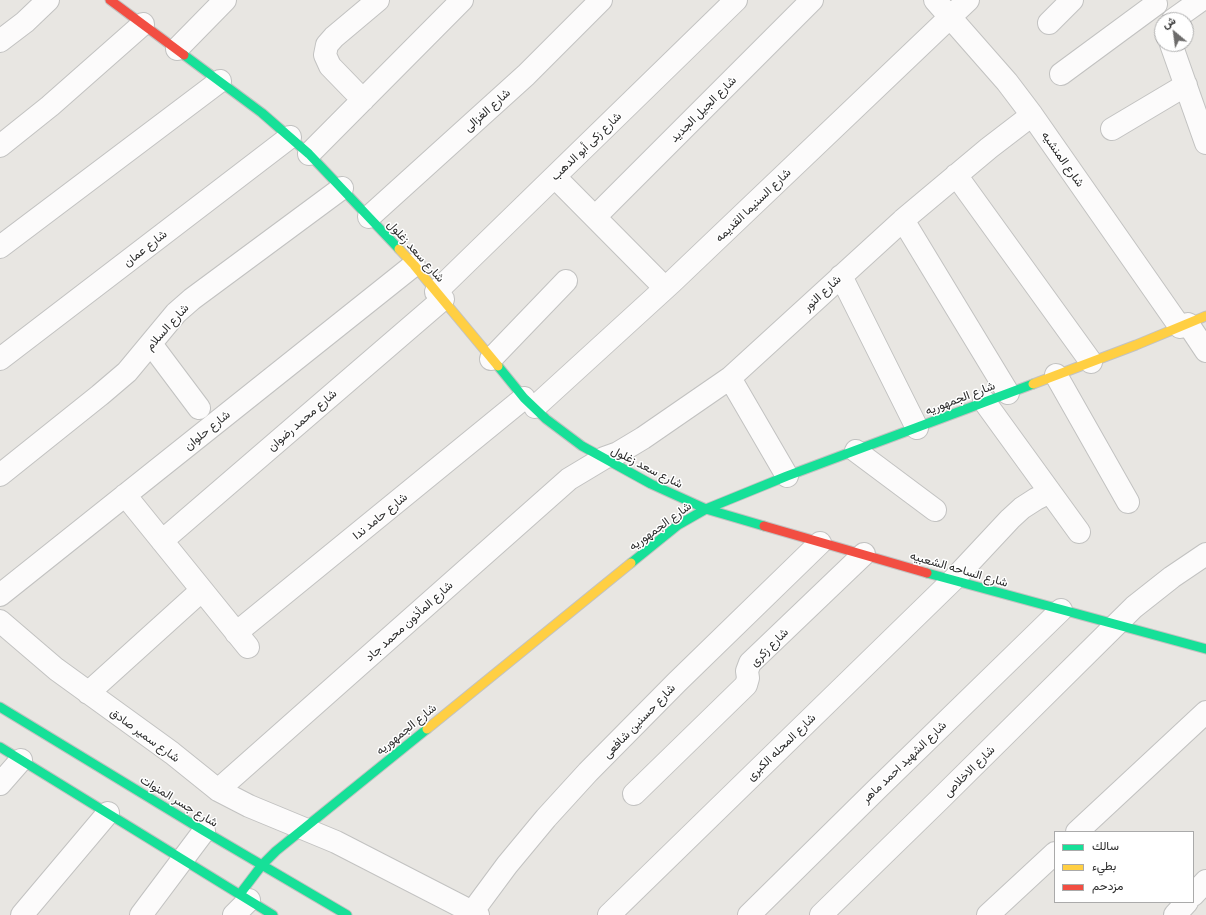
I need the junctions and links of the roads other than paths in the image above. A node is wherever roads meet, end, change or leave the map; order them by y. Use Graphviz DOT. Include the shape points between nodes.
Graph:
graph roads {
  1 [pos="48,0"];
  2 [pos="225,0"];
  3 [pos="378,0"];
  4 [pos="462,0"];
  5 [pos="601,0"];
  6 [pos="736,0"];
  7 [pos="812,0"];
  8 [pos="936,0"];
  9 [pos="968,0"];
  10 [pos="1072,0"];
  11 [pos="1201,0"];
  12 [pos="122,3"];
  13 [pos="1158,8"];
  14 [pos="1184,12"];
  15 [pos="951,17"];
  16 [pos="1049,23"];
  17 [pos="143,24"];
  18 [pos="0,41"];
  19 [pos="177,49"];
  20 [pos="1174,52"];
  21 [pos="1061,74"];
  22 [pos="220,81"];
  23 [pos="1186,85"];
  24 [pos="363,100"];
  25 [pos="1032,115"];
  26 [pos="1112,129"];
  27 [pos="290,137"];
  28 [pos="1206,143"];
  29 [pos="0,146"];
  30 [pos="309,154"];
  31 [pos="956,175"];
  32 [pos="555,177"];
  33 [pos="342,188"];
  34 [pos="370,217"];
  35 [pos="595,217"];
  36 [pos="903,220"];
  37 [pos="0,247"];
  38 [pos="414,265"];
  39 [pos="841,276"];
  40 [pos="566,281"];
  41 [pos="665,288"];
  42 [pos="439,296"];
  43 [pos="1191,322"];
  44 [pos="151,344"];
  45 [pos="1206,351"];
  46 [pos="491,359"];
  47 [pos="0,360"];
  48 [pos="1091,362"];
  49 [pos="1056,375"];
  50 [pos="730,378"];
  51 [pos="1008,393"];
  52 [pos="984,401"];
  53 [pos="529,403"];
  54 [pos="199,408"];
  55 [pos="917,428"];
  56 [pos="856,451"];
  57 [pos="604,458"];
  58 [pos="0,475"];
  59 [pos="787,476"];
  60 [pos="1050,492"];
  61 [pos="125,495"];
  62 [pos="1128,502"];
  63 [pos="706,509"];
  64 [pos="935,510"];
  65 [pos="1079,532"];
  66 [pos="162,541"];
  67 [pos="820,543"];
  68 [pos="864,554"];
  69 [pos="1206,554"];
  70 [pos="953,580"];
  71 [pos="202,590"];
  72 [pos="0,595"];
  73 [pos="1061,610"];
  74 [pos="0,621"];
  75 [pos="1116,625"];
  76 [pos="1206,649"];
  77 [pos="88,693"];
  78 [pos="0,707"];
  79 [pos="1206,712"];
  80 [pos="0,747"];
  81 [pos="21,760"];
  82 [pos="0,784"];
  83 [pos="218,790"];
  84 [pos="634,794"];
  85 [pos="108,813"];
  86 [pos="303,828"];
  87 [pos="204,831"];
  88 [pos="1078,831"];
  89 [pos="1054,854"];
  90 [pos="182,859"];
  91 [pos="262,865"];
  92 [pos="1206,881"];
  93 [pos="1194,894"];
  94 [pos="241,903"];
  95 [pos="1186,903"];
  96 [pos="473,914"];
  97 [pos="22,915"];
  98 [pos="141,915"];
  99 [pos="273,915"];
  100 [pos="347,915"];
  101 [pos="608,915"];
  102 [pos="749,915"];
  103 [pos="821,915"];
  104 [pos="988,915"];
  105 [pos="1175,915"];
  1 -- 18 [label="street"];
  2 -- 19 [label="street"];
  3 -- 24 [label="street" via="334,37 327,45 325,55 330,66"];
  4 -- 24 [label="street"];
  5 -- 34 [label="street, شارع الغزالى" via="526,75"];
  6 -- 32 [label="street, شارع زكى أبو الدهب"];
  7 -- 35 [label="street, شارع الجيل الجديد"];
  8 -- 15 [label="street, شارع المنشيه"];
  9 -- 15 [label="street, شارع السنيما القديمه"];
  10 -- 16 [label="street"];
  11 -- 14 [label="street"];
  12 -- 17 [label="street, شارع سعد زغلول"];
  13 -- 21 [label="street"];
  15 -- 25 [label="street, شارع المنشيه"];
  15 -- 41 [label="street, شارع السنيما القديمه"];
  17 -- 19 [label="street, شارع سعد زغلول"];
  17 -- 29 [label="street" via="50,106"];
  19 -- 22 [label="street, شارع سعد زغلول"];
  20 -- 23 [label="street"];
  22 -- 27 [label="street, شارع سعد زغلول"];
  22 -- 37 [label="street"];
  23 -- 26 [label="street"];
  23 -- 28 [label="street"];
  24 -- 30 [label="street"];
  25 -- 31 [label="street, شارع النور"];
  25 -- 43 [label="street, شارع المنشيه"];
  27 -- 30 [label="street, شارع سعد زغلول"];
  27 -- 47 [label="street, شارع عمان"];
  30 -- 33 [label="street, شارع سعد زغلول"];
  31 -- 36 [label="street, شارع النور"];
  31 -- 48 [label="street"];
  32 -- 35 [label="street"];
  32 -- 42 [label="street, شارع زكى أبو الدهب"];
  33 -- 34 [label="street, شارع سعد زغلول"];
  33 -- 44 [label="street, شارع السلام" via="192,299 162,328"];
  34 -- 38 [label="street, شارع سعد زغلول"];
  35 -- 41 [label="street"];
  36 -- 39 [label="street, شارع النور"];
  36 -- 51 [label="street"];
  38 -- 42 [label="street, شارع سعد زغلول"];
  38 -- 61 [label="street, شارع حلوان"];
  39 -- 50 [label="street, شارع النور"];
  39 -- 55 [label="street"];
  40 -- 46 [label="street"];
  41 -- 53 [label="street, شارع السنيما القديمه"];
  42 -- 46 [label="street, شارع سعد زغلول"];
  42 -- 66 [label="street, شارع محمد رضوان"];
  43 -- 45 [label="street, شارع المنشيه"];
  43 -- 48 [label="street, شارع الجمهوريه"];
  44 -- 54 [label="street"];
  44 -- 58 [label="street, شارع السلام" via="114,384"];
  46 -- 53 [label="street, شارع سعد زغلول"];
  48 -- 49 [label="street, شارع الجمهوريه"];
  49 -- 51 [label="street, شارع الجمهوريه"];
  49 -- 62 [label="street"];
  50 -- 57 [label="street, شارع النور" via="643,438"];
  50 -- 59 [label="street"];
  51 -- 52 [label="street, شارع الجمهوريه"];
  52 -- 55 [label="street, شارع الجمهوريه"];
  52 -- 60 [label="street"];
  53 -- 57 [label="street, شارع سعد زغلول" via="582,446"];
  53 -- 71 [label="street, شارع حامد ندا" via="242,640"];
  55 -- 56 [label="street, شارع الجمهوريه"];
  56 -- 59 [label="street, شارع الجمهوريه"];
  56 -- 64 [label="street"];
  57 -- 63 [label="street, شارع سعد زغلول" via="651,484"];
  57 -- 83 [label="street, شارع المأذون محمد جاد" via="569,480"];
  59 -- 63 [label="street, شارع الجمهوريه"];
  60 -- 65 [label="street"];
  60 -- 70 [label="street, شارع المحله الكبرى" via="1022,508"];
  61 -- 66 [label="street"];
  61 -- 72 [label="street, شارع حلوان"];
  63 -- 67 [label="street, شارع الساحه الشعبيه"];
  63 -- 86 [label="street, شارع الجمهوريه" via="678,525 651,546"];
  66 -- 71 [label="street"];
  67 -- 68 [label="street, شارع الساحه الشعبيه"];
  67 -- 96 [label="street, شارع حسنين شافعى" via="676,682 588,772 507,865"];
  68 -- 70 [label="street, شارع الساحه الشعبيه"];
  68 -- 84 [label="street, شارع زكرى" via="750,663 746,685"];
  69 -- 75 [label="street, شارع الاخلاص" via="1154,591"];
  70 -- 73 [label="street, شارع الساحه الشعبيه"];
  70 -- 101 [label="street, شارع المحله الكبرى"];
  71 -- 77 [label="street"];
  73 -- 75 [label="street, شارع الساحه الشعبيه"];
  73 -- 102 [label="street, شارع الشهيد احمد ماهر"];
  74 -- 77 [label="street, شارع سمير صادق" via="56,670"];
  75 -- 76 [label="street, شارع الساحه الشعبيه"];
  75 -- 103 [label="street, شارع الاخلاص"];
  77 -- 83 [label="street, شارع سمير صادق" via="172,753"];
  78 -- 87 [label="street, شارع جسر المنوات"];
  79 -- 88 [label="street"];
  80 -- 81 [label="street"];
  81 -- 82 [label="street"];
  81 -- 85 [label="street"];
  83 -- 86 [label="street, شارع سمير صادق"];
  85 -- 90 [label="street"];
  85 -- 97 [label="street"];
  86 -- 91 [label="street, شارع الجمهوريه"];
  86 -- 96 [label="street, شارع سمير صادق" via="336,842"];
  87 -- 90 [label="street"];
  87 -- 91 [label="street, شارع جسر المنوات"];
  89 -- 104 [label="street"];
  90 -- 94 [label="street"];
  90 -- 98 [label="street"];
  91 -- 94 [label="street, شارع الجمهوريه"];
  91 -- 100 [label="street, شارع جسر المنوات"];
  92 -- 93 [label="street"];
  94 -- 99 [label="street"];
  95 -- 105 [label="street"];
}
